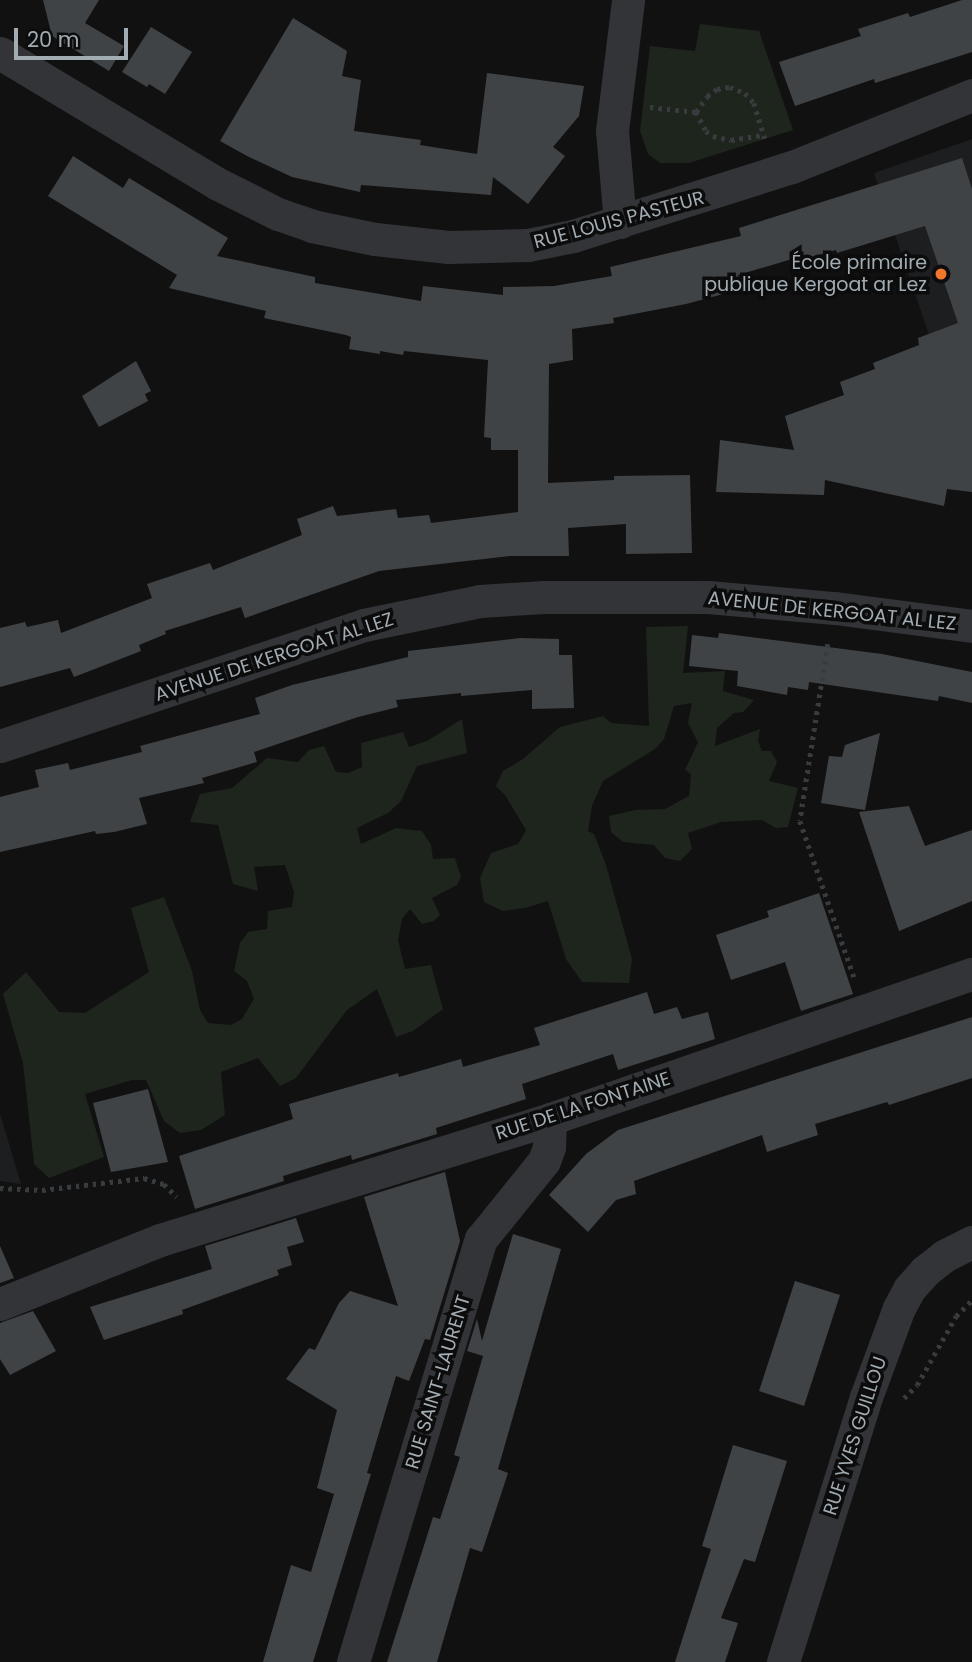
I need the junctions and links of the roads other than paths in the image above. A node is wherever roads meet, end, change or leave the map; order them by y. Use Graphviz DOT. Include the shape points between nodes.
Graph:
graph roads {
  1 [pos="628,0"];
  2 [pos="0,53"];
  3 [pos="972,95"];
  4 [pos="620,222"];
  5 [pos="972,626"];
  6 [pos="0,746"];
  7 [pos="972,974"];
  8 [pos="550,1119"];
  9 [pos="972,1242"];
  10 [pos="0,1304"];
  11 [pos="353,1662"];
  12 [pos="783,1662"];
  1 -- 4 [label="street" via="612,155"];
  2 -- 4 [label="street, RUE LOUIS PASTEUR" via="216,183 312,226 405,245 489,247 573,236"];
  3 -- 4 [label="street, RUE LOUIS PASTEUR" via="792,167"];
  5 -- 6 [label="street, AVENUE DE KERGOAT AL LEZ" via="708,597 544,597 448,606 354,628"];
  7 -- 8 [label="street, RUE DE LA FONTAINE"];
  8 -- 10 [label="street, RUE DE LA FONTAINE" via="191,1230"];
  8 -- 11 [label="street, RUE SAINT-LAURENT" via="544,1161 481,1239"];
  9 -- 12 [label="street, RUE YVES GUILLOU" via="944,1256 909,1289 889,1331"];
}
